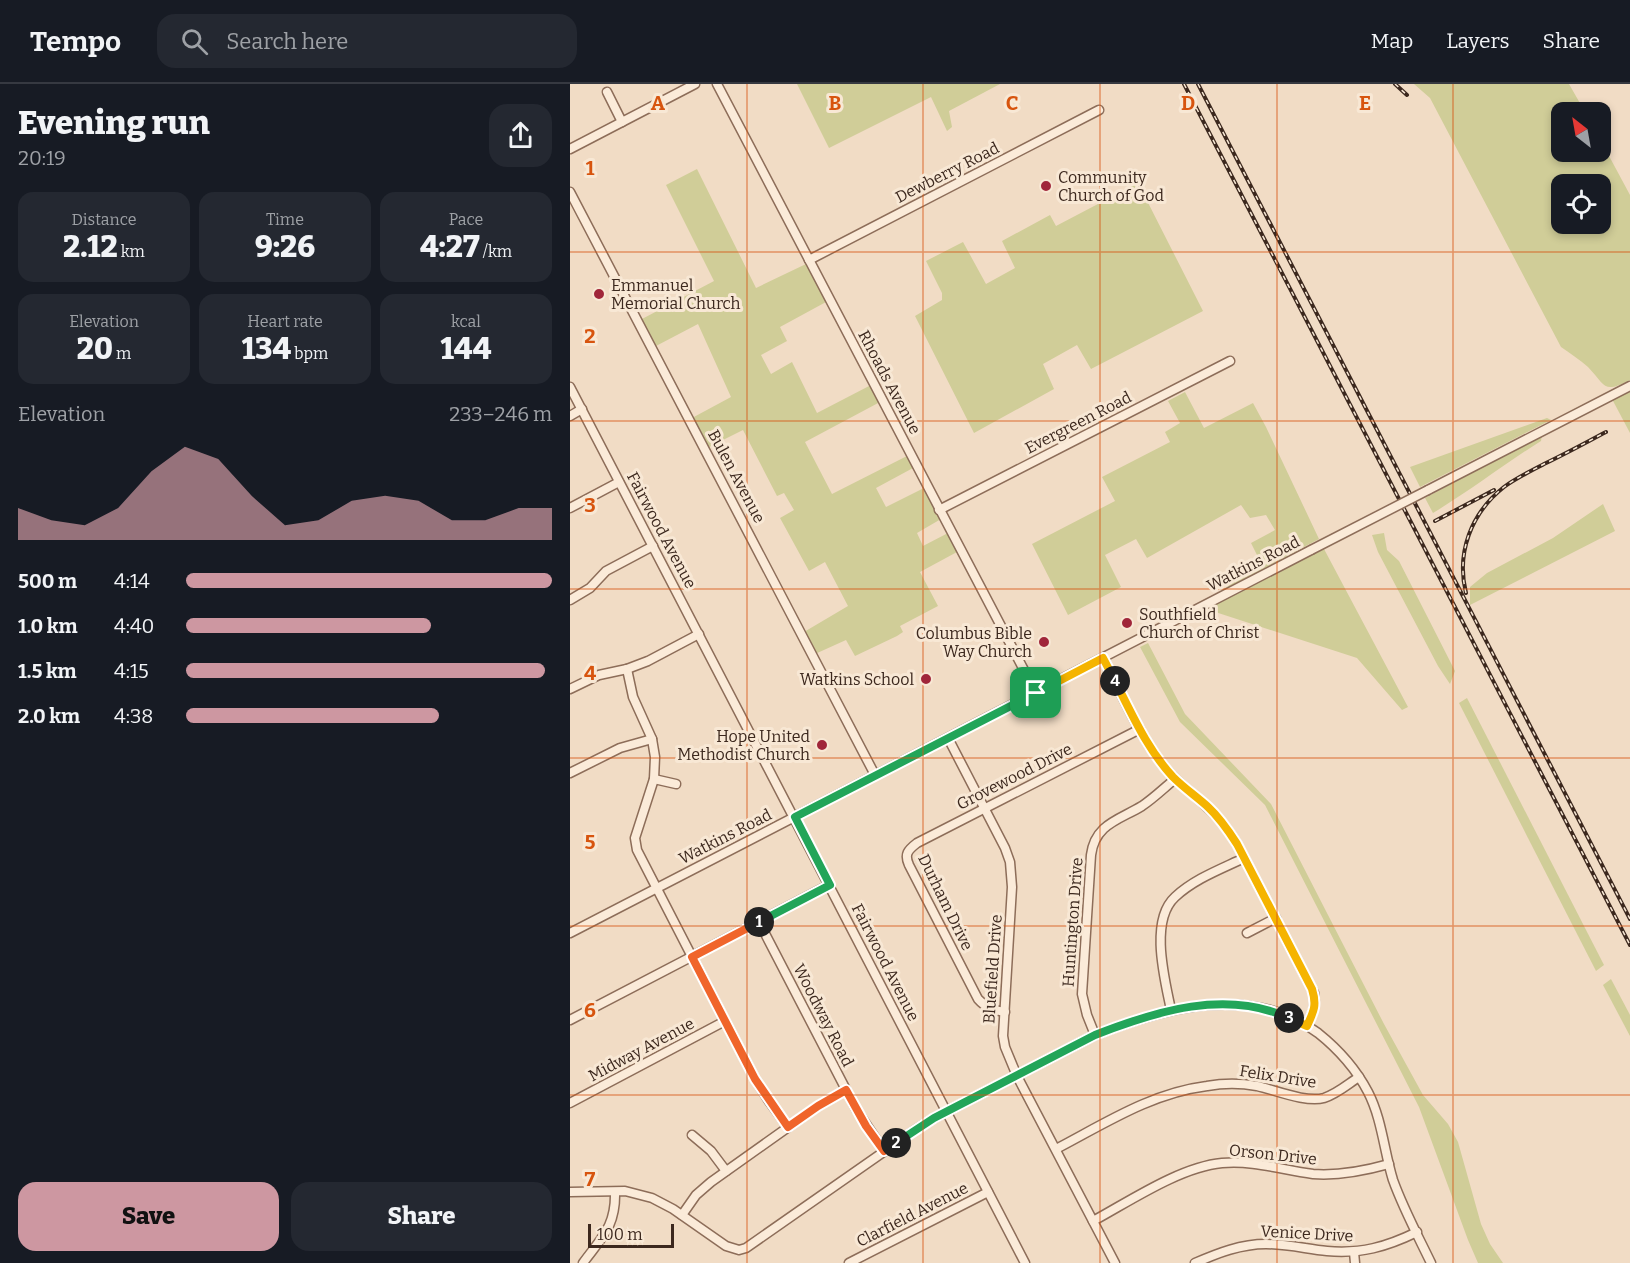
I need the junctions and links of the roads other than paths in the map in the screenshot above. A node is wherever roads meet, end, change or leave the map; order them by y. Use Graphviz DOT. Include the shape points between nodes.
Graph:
graph roads {
  1 [pos="695,84"];
  2 [pos="717,84"];
  3 [pos="607,92"];
  4 [pos="1099,110"];
  5 [pos="622,122"];
  6 [pos="570,149"];
  7 [pos="570,192"];
  8 [pos="809,260"];
  9 [pos="1230,361"];
  10 [pos="1630,386"];
  11 [pos="570,387"];
  12 [pos="582,410"];
  13 [pos="570,416"];
  14 [pos="619,482"];
  15 [pos="570,508"];
  16 [pos="939,510"];
  17 [pos="653,546"];
  18 [pos="570,600"];
  19 [pos="699,634"];
  20 [pos="1103,658"];
  21 [pos="627,669"];
  22 [pos="570,689"];
  23 [pos="1036,693"];
  24 [pos="1140,729"];
  25 [pos="948,738"];
  26 [pos="652,739"];
  27 [pos="570,773"];
  28 [pos="876,775"];
  29 [pos="1175,778"];
  30 [pos="654,779"];
  31 [pos="676,784"];
  32 [pos="985,808"];
  33 [pos="795,817"];
  34 [pos="906,854"];
  35 [pos="1244,858"];
  36 [pos="830,885"];
  37 [pos="656,888"];
  38 [pos="1276,918"];
  39 [pos="759,922"];
  40 [pos="570,933"];
  41 [pos="1247,933"];
  42 [pos="692,957"];
  43 [pos="1171,1010"];
  44 [pos="1005,1012"];
  45 [pos="570,1020"];
  46 [pos="725,1021"];
  47 [pos="1307,1026"];
  48 [pos="1095,1035"];
  49 [pos="1017,1076"];
  50 [pos="1359,1077"];
  51 [pos="846,1090"];
  52 [pos="570,1103"];
  53 [pos="947,1112"];
  54 [pos="788,1127"];
  55 [pos="692,1135"];
  56 [pos="1056,1149"];
  57 [pos="884,1151"];
  58 [pos="1389,1164"];
  59 [pos="726,1171"];
  60 [pos="570,1192"];
  61 [pos="615,1192"];
  62 [pos="988,1192"];
  63 [pos="682,1215"];
  64 [pos="1093,1221"];
  65 [pos="1416,1232"];
  66 [pos="1354,1252"];
  67 [pos="583,1263"];
  68 [pos="849,1263"];
  69 [pos="1025,1263"];
  70 [pos="1115,1263"];
  71 [pos="1195,1263"];
  72 [pos="1355,1263"];
  73 [pos="1431,1263"];
  1 -- 5 [label="street"];
  2 -- 8 [label="street, Rhoads Avenue"];
  3 -- 5 [label="street"];
  4 -- 8 [label="street, Dewberry Road"];
  5 -- 6 [label="street"];
  7 -- 28 [label="street, Bulen Avenue"];
  8 -- 16 [label="street, Rhoads Avenue"];
  9 -- 16 [label="street, Evergreen Road"];
  10 -- 20 [label="street, Watkins Road, bridge"];
  11 -- 12 [label="street, Fairwood Avenue"];
  12 -- 13 [label="street"];
  12 -- 14 [label="street, Fairwood Avenue"];
  14 -- 15 [label="street"];
  14 -- 17 [label="street, Fairwood Avenue"];
  16 -- 23 [label="street, Rhoads Avenue"];
  17 -- 18 [label="street" via="606,571 590,588"];
  17 -- 19 [label="street, Fairwood Avenue"];
  19 -- 21 [label="street"];
  19 -- 33 [label="street, Fairwood Avenue"];
  20 -- 23 [label="street, Watkins Road"];
  20 -- 24 [label="street"];
  21 -- 22 [label="street" via="599,675"];
  21 -- 26 [label="street" via="633,697"];
  23 -- 25 [label="street, Watkins Road"];
  24 -- 29 [label="street"];
  24 -- 32 [label="street, Grovewood Drive"];
  25 -- 28 [label="street, Watkins Road"];
  25 -- 32 [label="street, Bluefield Drive"];
  26 -- 27 [label="street" via="620,748"];
  26 -- 30 [label="street"];
  28 -- 33 [label="street, Watkins Road"];
  29 -- 35 [label="street" via="1216,815"];
  29 -- 48 [label="street, Huntington Drive" via="1142,806 1104,828 1093,843 1082,994"];
  30 -- 31 [label="street"];
  30 -- 37 [label="street" via="635,838"];
  32 -- 34 [label="street, Grovewood Drive" via="917,843"];
  32 -- 44 [label="street, Bluefield Drive" via="1005,848 1012,876"];
  33 -- 36 [label="street, Fairwood Avenue"];
  33 -- 37 [label="street, Watkins Road"];
  34 -- 44 [label="street, Durham Drive" via="978,999 990,1009"];
  35 -- 38 [label="street"];
  35 -- 43 [label="street" via="1185,889 1168,905 1161,930"];
  36 -- 39 [label="street"];
  36 -- 53 [label="street, Fairwood Avenue"];
  37 -- 40 [label="street, Watkins Road"];
  37 -- 42 [label="street"];
  38 -- 41 [label="street"];
  38 -- 47 [label="street" via="1314,993 1316,1005"];
  39 -- 42 [label="street"];
  39 -- 51 [label="street, Woodway Road"];
  42 -- 45 [label="street"];
  42 -- 46 [label="street"];
  43 -- 47 [label="street" via="1240,1004 1274,1011"];
  43 -- 48 [label="street"];
  44 -- 49 [label="street, Bluefield Drive" via="1003,1041"];
  46 -- 52 [label="street, Midway Avenue"];
  46 -- 54 [label="street" via="761,1090"];
  47 -- 50 [label="street" via="1341,1053"];
  48 -- 49 [label="street"];
  49 -- 53 [label="street"];
  49 -- 56 [label="street, Bluefield Drive"];
  50 -- 56 [label="street, Felix Drive" via="1316,1099 1245,1084 1208,1085 1172,1092"];
  50 -- 58 [label="street" via="1374,1107"];
  51 -- 54 [label="street"];
  51 -- 57 [label="street, Woodway Road"];
  53 -- 57 [label="street"];
  53 -- 62 [label="street, Fairwood Avenue"];
  54 -- 59 [label="street"];
  55 -- 59 [label="street"];
  56 -- 64 [label="street, Bluefield Drive"];
  57 -- 63 [label="street" via="753,1245 739,1250 726,1246"];
  58 -- 64 [label="street, Orson Drive" via="1333,1175 1255,1164 1211,1165 1175,1177"];
  58 -- 65 [label="street"];
  59 -- 63 [label="street" via="703,1188"];
  60 -- 61 [label="street"];
  61 -- 63 [label="street" via="652,1198"];
  61 -- 67 [label="street" via="613,1220"];
  62 -- 68 [label="street, Clarfield Avenue"];
  62 -- 69 [label="street, Fairwood Avenue"];
  64 -- 70 [label="street, Bluefield Drive"];
  65 -- 66 [label="street, Venice Drive" via="1384,1246"];
  65 -- 73 [label="street"];
  66 -- 71 [label="street, Venice Drive" via="1266,1244 1221,1251"];
  66 -- 72 [label="street"];
}
